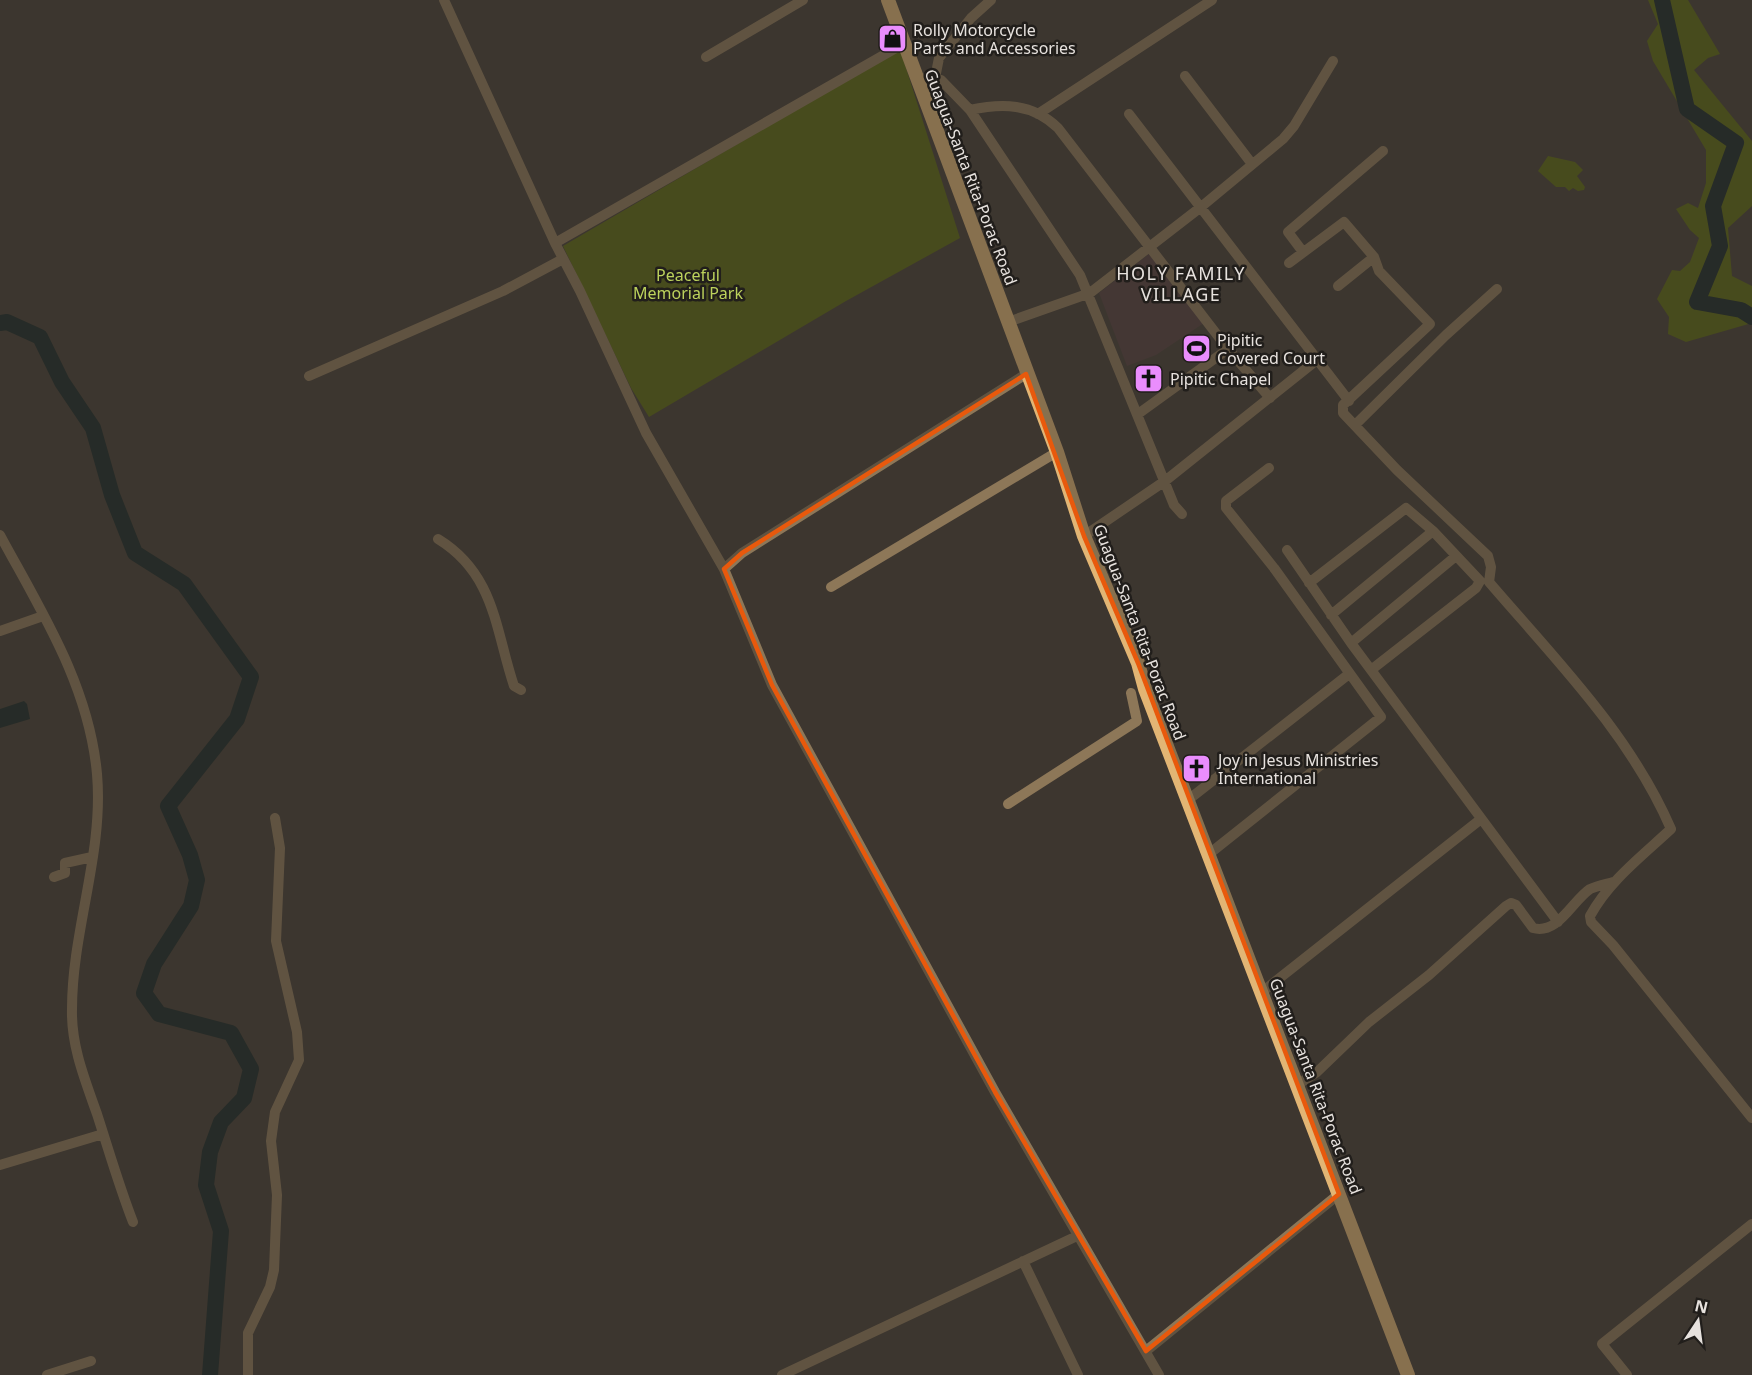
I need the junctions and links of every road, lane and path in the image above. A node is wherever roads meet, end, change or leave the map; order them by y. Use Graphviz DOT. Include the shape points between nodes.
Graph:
graph roads {
  1 [pos="444,0"];
  2 [pos="803,0"];
  3 [pos="888,0"];
  4 [pos="991,0"];
  5 [pos="1212,0"];
  6 [pos="903,44"];
  7 [pos="706,57"];
  8 [pos="1333,62"];
  9 [pos="1185,76"];
  10 [pos="916,78"];
  11 [pos="935,78"];
  12 [pos="970,110"];
  13 [pos="1038,114"];
  14 [pos="1129,114"];
  15 [pos="1383,151"];
  16 [pos="1252,164"];
  17 [pos="1201,207"];
  18 [pos="555,243"];
  19 [pos="1150,247"];
  20 [pos="1303,252"];
  21 [pos="1374,257"];
  22 [pos="563,259"];
  23 [pos="1289,263"];
  24 [pos="1338,286"];
  25 [pos="1497,289"];
  26 [pos="1090,293"];
  27 [pos="1008,322"];
  28 [pos="1228,349"];
  29 [pos="1318,359"];
  30 [pos="1026,374"];
  31 [pos="309,376"];
  32 [pos="1270,398"];
  33 [pos="1349,400"];
  34 [pos="1138,414"];
  35 [pos="1355,425"];
  36 [pos="1057,452"];
  37 [pos="1269,468"];
  38 [pos="1165,481"];
  39 [pos="1182,514"];
  40 [pos="1432,531"];
  41 [pos="0,535"];
  42 [pos="1084,536"];
  43 [pos="438,539"];
  44 [pos="1287,550"];
  45 [pos="1456,556"];
  46 [pos="724,569"];
  47 [pos="1309,584"];
  48 [pos="831,587"];
  49 [pos="1331,615"];
  50 [pos="44,616"];
  51 [pos="0,631"];
  52 [pos="1351,643"];
  53 [pos="1371,670"];
  54 [pos="1349,674"];
  55 [pos="521,690"];
  56 [pos="1131,693"];
  57 [pos="1188,801"];
  58 [pos="1008,804"];
  59 [pos="274,818"];
  60 [pos="1481,819"];
  61 [pos="1209,854"];
  62 [pos="92,857"];
  63 [pos="54,877"];
  64 [pos="1613,882"];
  65 [pos="1580,899"];
  66 [pos="1594,907"];
  67 [pos="1558,922"];
  68 [pos="1262,992"];
  69 [pos="1296,1085"];
  70 [pos="1752,1118"];
  71 [pos="102,1134"];
  72 [pos="0,1165"];
  73 [pos="1340,1194"];
  74 [pos="133,1222"];
  75 [pos="1752,1224"];
  76 [pos="1077,1236"];
  77 [pos="1023,1261"];
  78 [pos="1146,1351"];
  79 [pos="91,1361"];
  80 [pos="47,1375"];
  81 [pos="248,1375"];
  82 [pos="782,1375"];
  83 [pos="1078,1375"];
  84 [pos="1159,1375"];
  85 [pos="1408,1375"];
  86 [pos="1627,1375"];
  1 -- 18 [label="street"];
  2 -- 7 [label="street"];
  3 -- 6 [label="main road, Guagua-Santa Rita-Porac Road"];
  4 -- 11 [label="street" via="970,18 939,58"];
  5 -- 13 [label="street"];
  6 -- 10 [label="main road, Guagua-Santa Rita-Porac Road"];
  6 -- 18 [label="street"];
  8 -- 16 [label="street" via="1294,126"];
  9 -- 16 [label="street"];
  10 -- 11 [label="street"];
  10 -- 27 [label="main road, Guagua-Santa Rita-Porac Road"];
  11 -- 12 [label="street" via="946,83"];
  12 -- 13 [label="street" via="1007,105"];
  12 -- 26 [label="street"];
  13 -- 19 [label="street" via="1065,136"];
  14 -- 17 [label="street"];
  15 -- 20 [label="street" via="1288,232"];
  16 -- 17 [label="street"];
  17 -- 19 [label="street"];
  17 -- 29 [label="street"];
  18 -- 22 [label="street"];
  19 -- 26 [label="street"];
  19 -- 28 [label="street"];
  20 -- 21 [label="street" via="1344,222"];
  20 -- 23 [label="street"];
  21 -- 24 [label="street"];
  21 -- 33 [label="street" via="1378,271 1430,324"];
  22 -- 31 [label="street" via="503,291"];
  22 -- 46 [label="street" via="646,433"];
  25 -- 35 [label="street"];
  26 -- 27 [label="street"];
  26 -- 34 [label="street"];
  27 -- 30 [label="main road, Guagua-Santa Rita-Porac Road"];
  28 -- 32 [label="street"];
  28 -- 34 [label="street"];
  29 -- 32 [label="street"];
  29 -- 33 [label="street"];
  30 -- 36 [label="main road, Guagua-Santa Rita-Porac Road"];
  30 -- 46 [label="street" via="742,553"];
  32 -- 38 [label="street"];
  33 -- 35 [label="street" via="1342,408"];
  34 -- 38 [label="street"];
  35 -- 64 [label="street" via="1488,556 1489,582 1570,673 1657,797 1671,829"];
  36 -- 42 [label="main road, Guagua-Santa Rita-Porac Road"];
  36 -- 48 [label="street"];
  37 -- 54 [label="street" via="1225,505"];
  38 -- 39 [label="street"];
  38 -- 42 [label="street"];
  40 -- 45 [label="street"];
  40 -- 47 [label="street" via="1403,508"];
  40 -- 49 [label="street"];
  41 -- 50 [label="street"];
  42 -- 57 [label="main road, Guagua-Santa Rita-Porac Road" via="1138,663"];
  43 -- 55 [label="street" via="458,552 476,576 500,630 514,686"];
  44 -- 47 [label="street"];
  45 -- 52 [label="street"];
  45 -- 53 [label="street" via="1478,578 1479,585"];
  46 -- 76 [label="street" via="772,685"];
  47 -- 49 [label="street"];
  49 -- 52 [label="street"];
  50 -- 51 [label="street"];
  50 -- 62 [label="street" via="82,700 91,737 98,802"];
  52 -- 53 [label="street"];
  53 -- 60 [label="street"];
  54 -- 57 [label="street"];
  54 -- 61 [label="street" via="1381,717"];
  56 -- 58 [label="street" via="1137,721"];
  57 -- 61 [label="main road, Guagua-Santa Rita-Porac Road"];
  59 -- 81 [label="street" via="280,848 276,941 300,1044 300,1060 275,1112 271,1141 277,1195 274,1270 248,1333"];
  60 -- 67 [label="street"];
  60 -- 68 [label="street"];
  61 -- 68 [label="main road, Guagua-Santa Rita-Porac Road"];
  62 -- 63 [label="street" via="65,863 65,873"];
  62 -- 71 [label="street" via="78,930 72,1026"];
  64 -- 65 [label="street" via="1591,889"];
  64 -- 66 [label="street"];
  65 -- 66 [label="street"];
  65 -- 67 [label="street"];
  66 -- 70 [label="street" via="1591,922"];
  67 -- 69 [label="street" via="1546,928 1533,928 1516,905 1510,903 1369,1022 1328,1062"];
  68 -- 69 [label="main road, Guagua-Santa Rita-Porac Road"];
  69 -- 73 [label="main road, Guagua-Santa Rita-Porac Road"];
  71 -- 72 [label="street"];
  71 -- 74 [label="street"];
  73 -- 78 [label="street"];
  73 -- 85 [label="main road, Guagua-Santa Rita-Porac Road"];
  75 -- 86 [label="street" via="1602,1344"];
  76 -- 77 [label="street"];
  76 -- 78 [label="street"];
  77 -- 82 [label="street"];
  77 -- 83 [label="street"];
  78 -- 84 [label="street"];
  79 -- 80 [label="street"];
}
